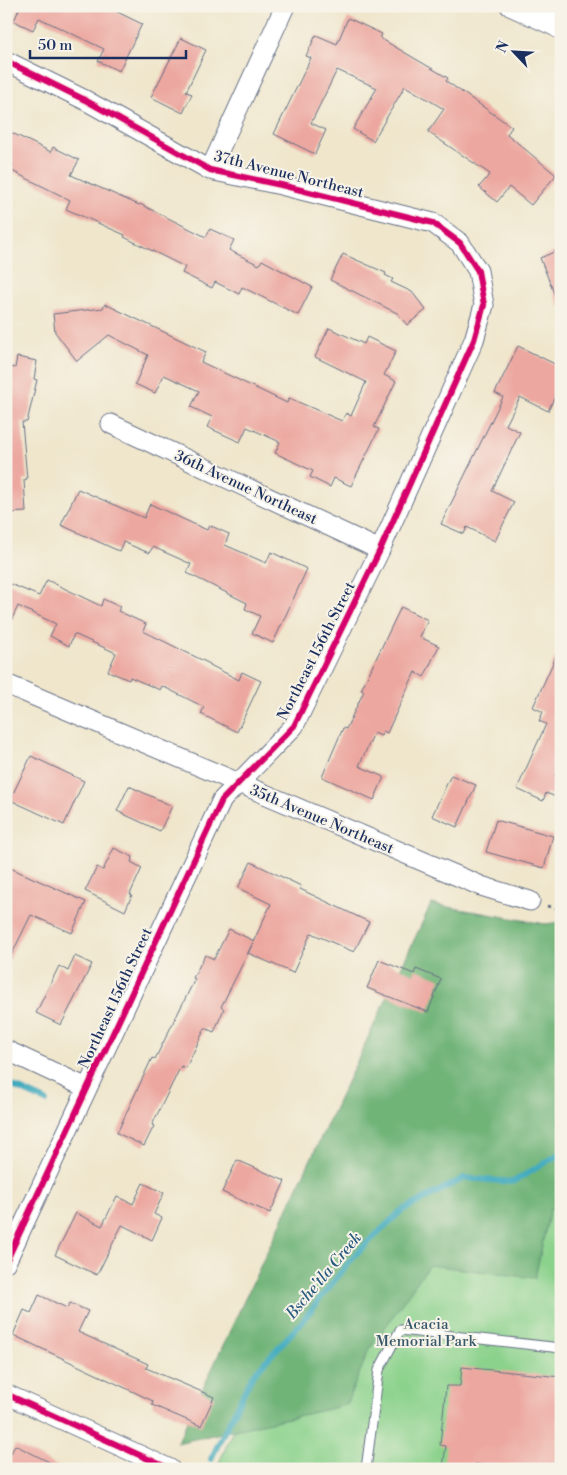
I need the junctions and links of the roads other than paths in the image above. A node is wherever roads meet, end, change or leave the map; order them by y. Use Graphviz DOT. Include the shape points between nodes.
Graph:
graph roads {
  1 [pos="285,6"];
  2 [pos="510,6"];
  3 [pos="546,6"];
  4 [pos="561,27"];
  5 [pos="6,60"];
  6 [pos="210,170"];
  7 [pos="478,271"];
  8 [pos="111,424"];
  9 [pos="380,550"];
  10 [pos="6,684"];
  11 [pos="237,783"];
  12 [pos="530,901"];
  13 [pos="6,1050"];
  14 [pos="87,1088"];
  15 [pos="6,1262"];
  16 [pos="561,1348"];
  17 [pos="6,1394"];
  18 [pos="170,1469"];
  19 [pos="366,1469"];
  1 -- 6 [label="street"];
  2 -- 4 [label="street"];
  3 -- 4 [label="main road"];
  5 -- 6 [label="street, 37th Avenue Northeast"];
  6 -- 7 [label="street, 37th Avenue Northeast" via="433,222 460,244"];
  7 -- 9 [label="street, Northeast 156th Street" via="484,305 474,340"];
  8 -- 9 [label="street, 36th Avenue Northeast"];
  9 -- 11 [label="street, Northeast 156th Street" via="294,726"];
  10 -- 11 [label="street, 35th Avenue Northeast"];
  11 -- 12 [label="street, 35th Avenue Northeast" via="481,886"];
  11 -- 14 [label="street, Northeast 156th Street" via="222,800"];
  13 -- 14 [label="street"];
  14 -- 15 [label="street, Northeast 156th Street"];
  16 -- 19 [label="lane" via="400,1330 379,1370"];
  17 -- 18 [label="street"];
}
